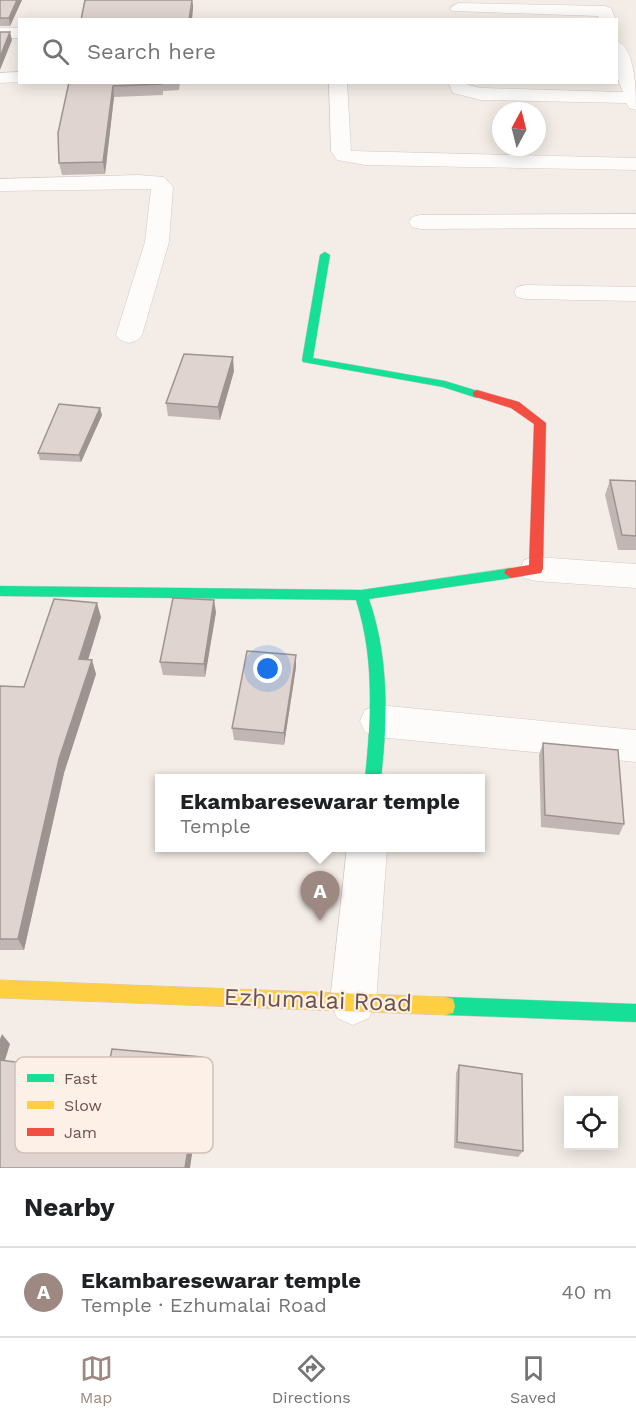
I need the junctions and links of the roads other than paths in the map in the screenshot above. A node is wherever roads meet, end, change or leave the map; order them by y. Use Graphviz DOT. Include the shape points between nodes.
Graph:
graph roads {
  1 [pos="458,9"];
  2 [pos="607,18"];
  3 [pos="0,33"];
  4 [pos="18,33"];
  5 [pos="618,52"];
  6 [pos="18,77"];
  7 [pos="0,78"];
  8 [pos="338,84"];
  9 [pos="458,84"];
  10 [pos="635,101"];
  11 [pos="636,164"];
  12 [pos="0,185"];
  13 [pos="636,221"];
  14 [pos="420,222"];
  15 [pos="325,255"];
  16 [pos="526,292"];
  17 [pos="636,294"];
  18 [pos="129,335"];
  19 [pos="536,569"];
  20 [pos="636,576"];
  21 [pos="0,591"];
  22 [pos="361,595"];
  23 [pos="378,722"];
  24 [pos="636,746"];
  25 [pos="373,774"];
  26 [pos="368,852"];
  27 [pos="0,989"];
  28 [pos="352,1002"];
  29 [pos="636,1013"];
  1 -- 2 [label="street" via="605,11"];
  3 -- 4 [label="street"];
  5 -- 10 [label="street"];
  6 -- 7 [label="street"];
  8 -- 11 [label="street" via="340,151 345,156"];
  9 -- 10 [label="street" via="460,89 481,94"];
  12 -- 18 [label="street" via="138,181 156,182 162,187 157,242"];
  13 -- 14 [label="street"];
  15 -- 19 [label="street" via="307,360 445,384 515,405 540,423"];
  16 -- 17 [label="street"];
  19 -- 20 [label="street"];
  19 -- 22 [label="street"];
  21 -- 22 [label="street"];
  22 -- 23 [label="street" via="370,615 378,665"];
  23 -- 24 [label="street"];
  23 -- 25 [label="street"];
  26 -- 28 [label="street"];
  27 -- 28 [label="street, Ezhumalai Road"];
  28 -- 29 [label="street, Ezhumalai Road"];
}
